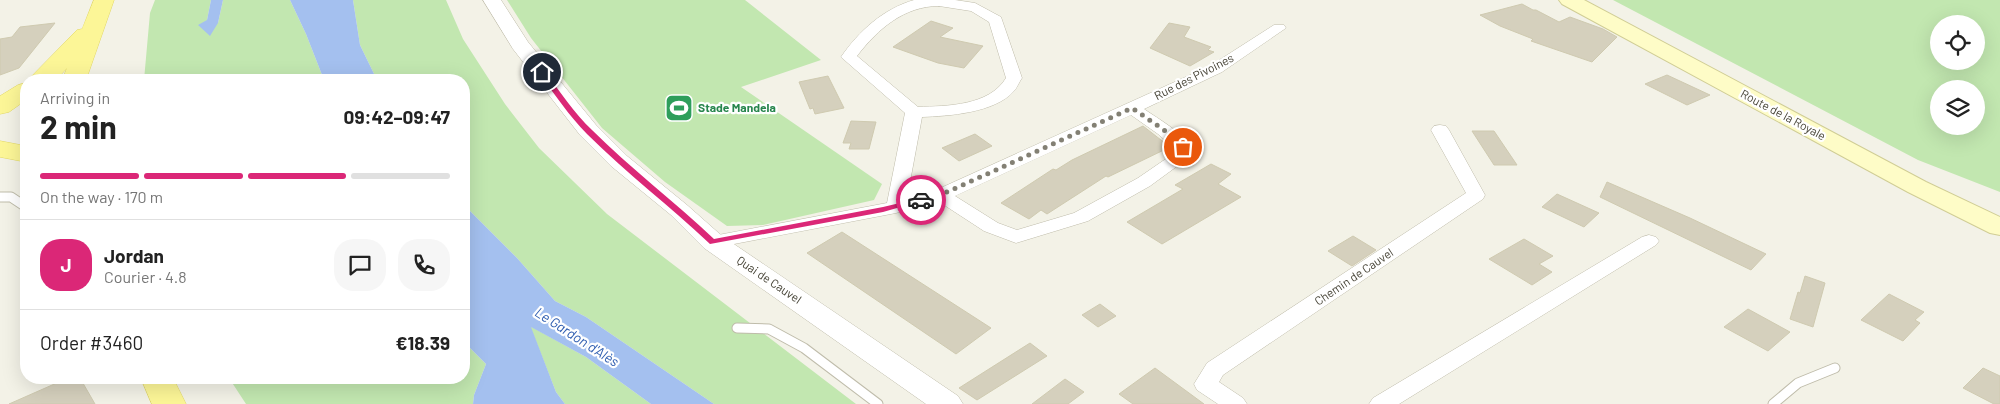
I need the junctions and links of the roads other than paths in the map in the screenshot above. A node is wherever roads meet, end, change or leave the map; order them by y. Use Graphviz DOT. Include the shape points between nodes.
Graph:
graph roads {
  1 [pos="104,0"];
  2 [pos="492,0"];
  3 [pos="1569,0"];
  4 [pos="93,27"];
  5 [pos="1279,28"];
  6 [pos="49,74"];
  7 [pos="76,74"];
  8 [pos="20,94"];
  9 [pos="20,102"];
  10 [pos="0,108"];
  11 [pos="1132,108"];
  12 [pos="914,112"];
  13 [pos="1440,130"];
  14 [pos="20,145"];
  15 [pos="0,149"];
  16 [pos="20,153"];
  17 [pos="940,195"];
  18 [pos="0,197"];
  19 [pos="20,203"];
  20 [pos="896,207"];
  21 [pos="2000,227"];
  22 [pos="1648,241"];
  23 [pos="713,242"];
  24 [pos="737,328"];
  25 [pos="1835,368"];
  26 [pos="160,384"];
  27 [pos="169,404"];
  28 [pos="878,404"];
  29 [pos="948,404"];
  30 [pos="1235,404"];
  31 [pos="1381,404"];
  32 [pos="1773,404"];
  1 -- 4 [label="main road"];
  2 -- 23 [label="street, Quai de Cauvel" via="520,45 588,130"];
  3 -- 21 [label="main road, Route de la Royale" via="1917,187"];
  4 -- 6 [label="main road"];
  4 -- 7 [label="main road"];
  5 -- 11 [label="street, Rue des Pivoines" via="1216,69"];
  8 -- 10 [label="main road"];
  9 -- 10 [label="main road"];
  11 -- 17 [label="street, Rue des Pivoines"];
  11 -- 17 [label="street" via="1183,147 1182,156 1144,182 1081,217 1016,237 991,227"];
  12 -- 12 [label="street" via="956,110 998,96 1011,86 1014,78 999,28 989,14 975,7 952,3 919,3 895,13 862,38 849,57"];
  12 -- 20 [label="street"];
  13 -- 30 [label="street, Chemin de Cauvel" via="1476,195 1215,369 1205,384"];
  14 -- 15 [label="main road"];
  15 -- 16 [label="main road"];
  17 -- 20 [label="street, Rue des Pivoines"];
  18 -- 19 [label="lane" via="11,197"];
  20 -- 23 [label="street, Rue des Pivoines"];
  22 -- 31 [label="street"];
  23 -- 29 [label="street, Quai de Cauvel"];
  24 -- 28 [label="lane" via="768,329 804,348"];
  25 -- 32 [label="lane" via="1798,383"];
  26 -- 27 [label="main road"];
}
